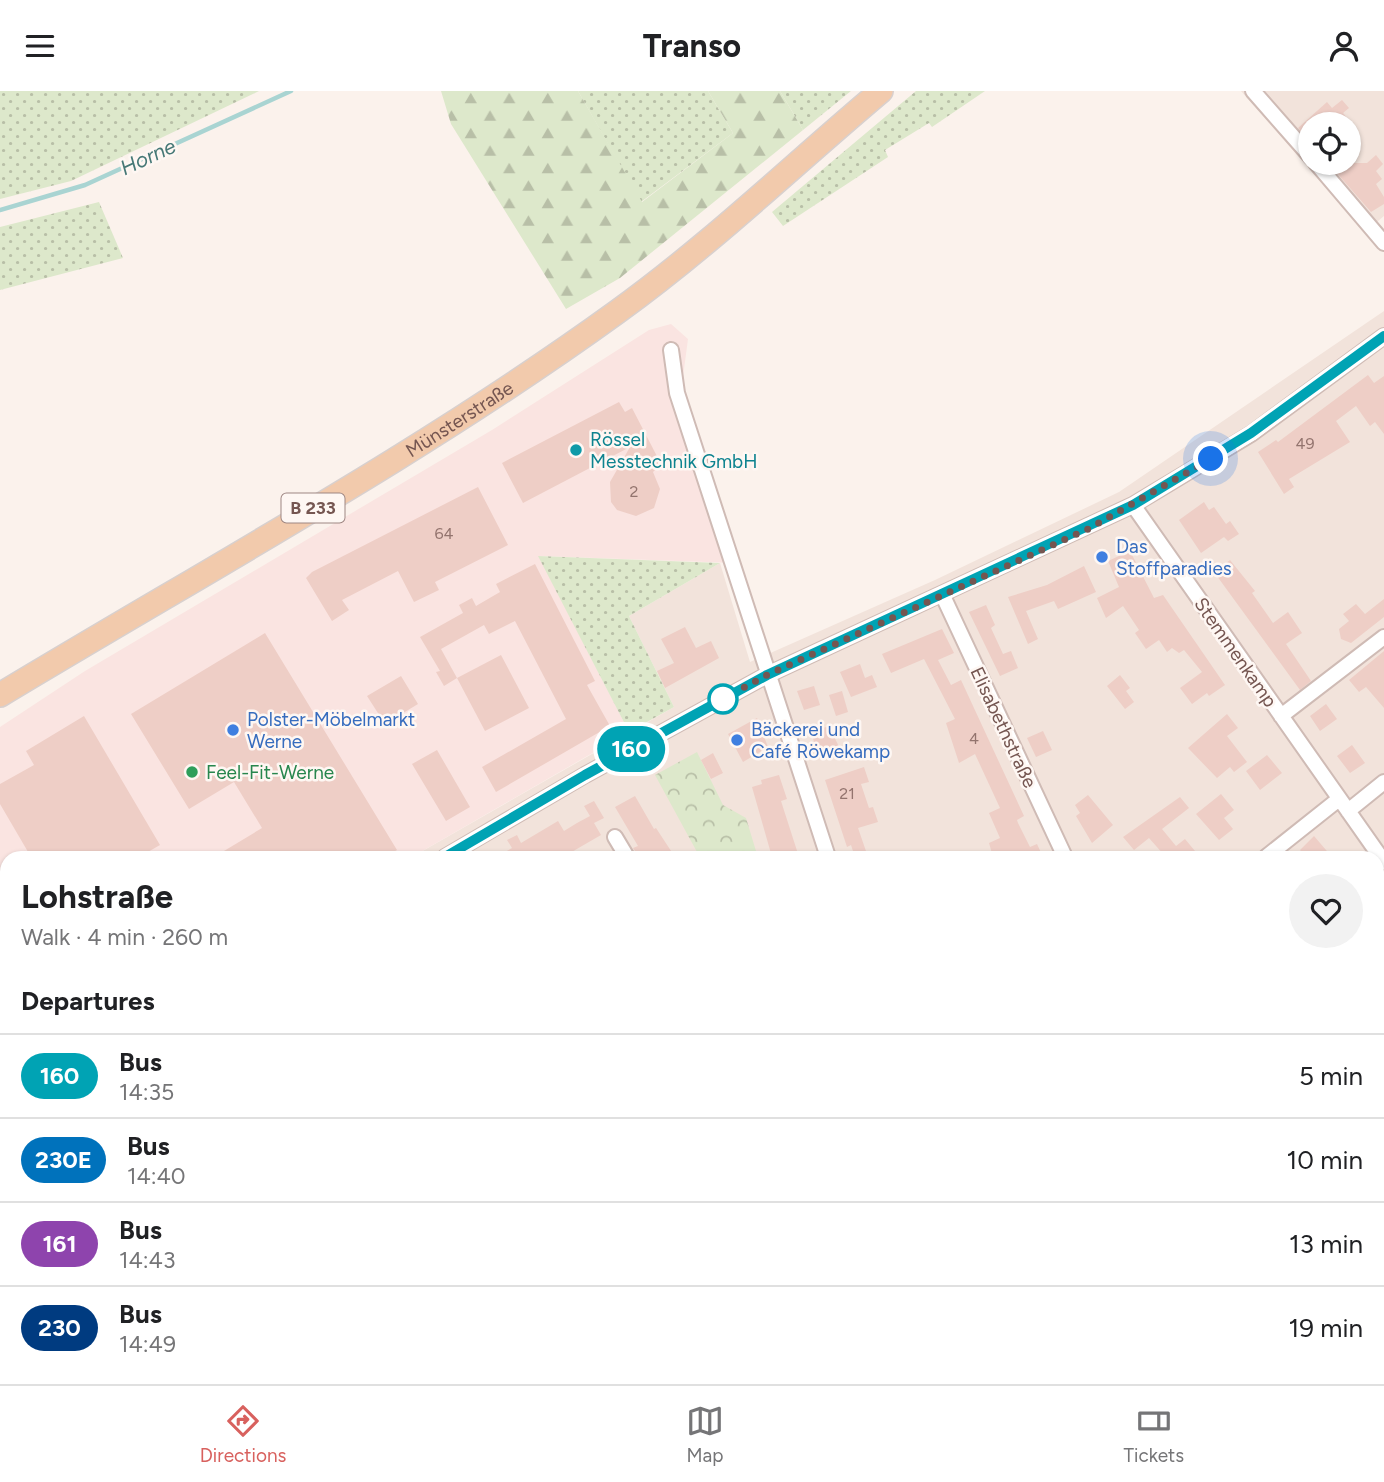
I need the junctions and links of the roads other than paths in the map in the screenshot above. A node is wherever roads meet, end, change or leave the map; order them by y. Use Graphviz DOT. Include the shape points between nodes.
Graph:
graph roads {
  1 [pos="881,91"];
  2 [pos="1253,91"];
  3 [pos="1298,142"];
  4 [pos="1326,175"];
  5 [pos="1384,243"];
  6 [pos="1384,336"];
  7 [pos="671,350"];
  8 [pos="1133,505"];
  9 [pos="943,596"];
  10 [pos="1384,637"];
  11 [pos="767,675"];
  12 [pos="0,695"];
  13 [pos="1281,716"];
  14 [pos="1384,782"];
  15 [pos="1344,805"];
  16 [pos="615,837"];
  17 [pos="455,851"];
  18 [pos="623,851"];
  19 [pos="826,851"];
  20 [pos="1062,851"];
  21 [pos="1274,851"];
  22 [pos="1376,851"];
  1 -- 12 [label="main road, Münsterstraße / B 233" via="693,252 580,338 423,442"];
  2 -- 3 [label="street"];
  4 -- 5 [label="street"];
  6 -- 8 [label="street" via="1251,433"];
  7 -- 11 [label="street" via="677,393"];
  8 -- 9 [label="street"];
  8 -- 13 [label="street, Stemmenkamp"];
  9 -- 11 [label="street"];
  9 -- 20 [label="street, Elisabethstraße"];
  10 -- 13 [label="street"];
  11 -- 17 [label="street"];
  11 -- 19 [label="street"];
  13 -- 15 [label="street, Stemmenkamp"];
  14 -- 15 [label="street"];
  15 -- 21 [label="street"];
  15 -- 22 [label="street, Stemmenkamp"];
  16 -- 18 [label="street"];
}
